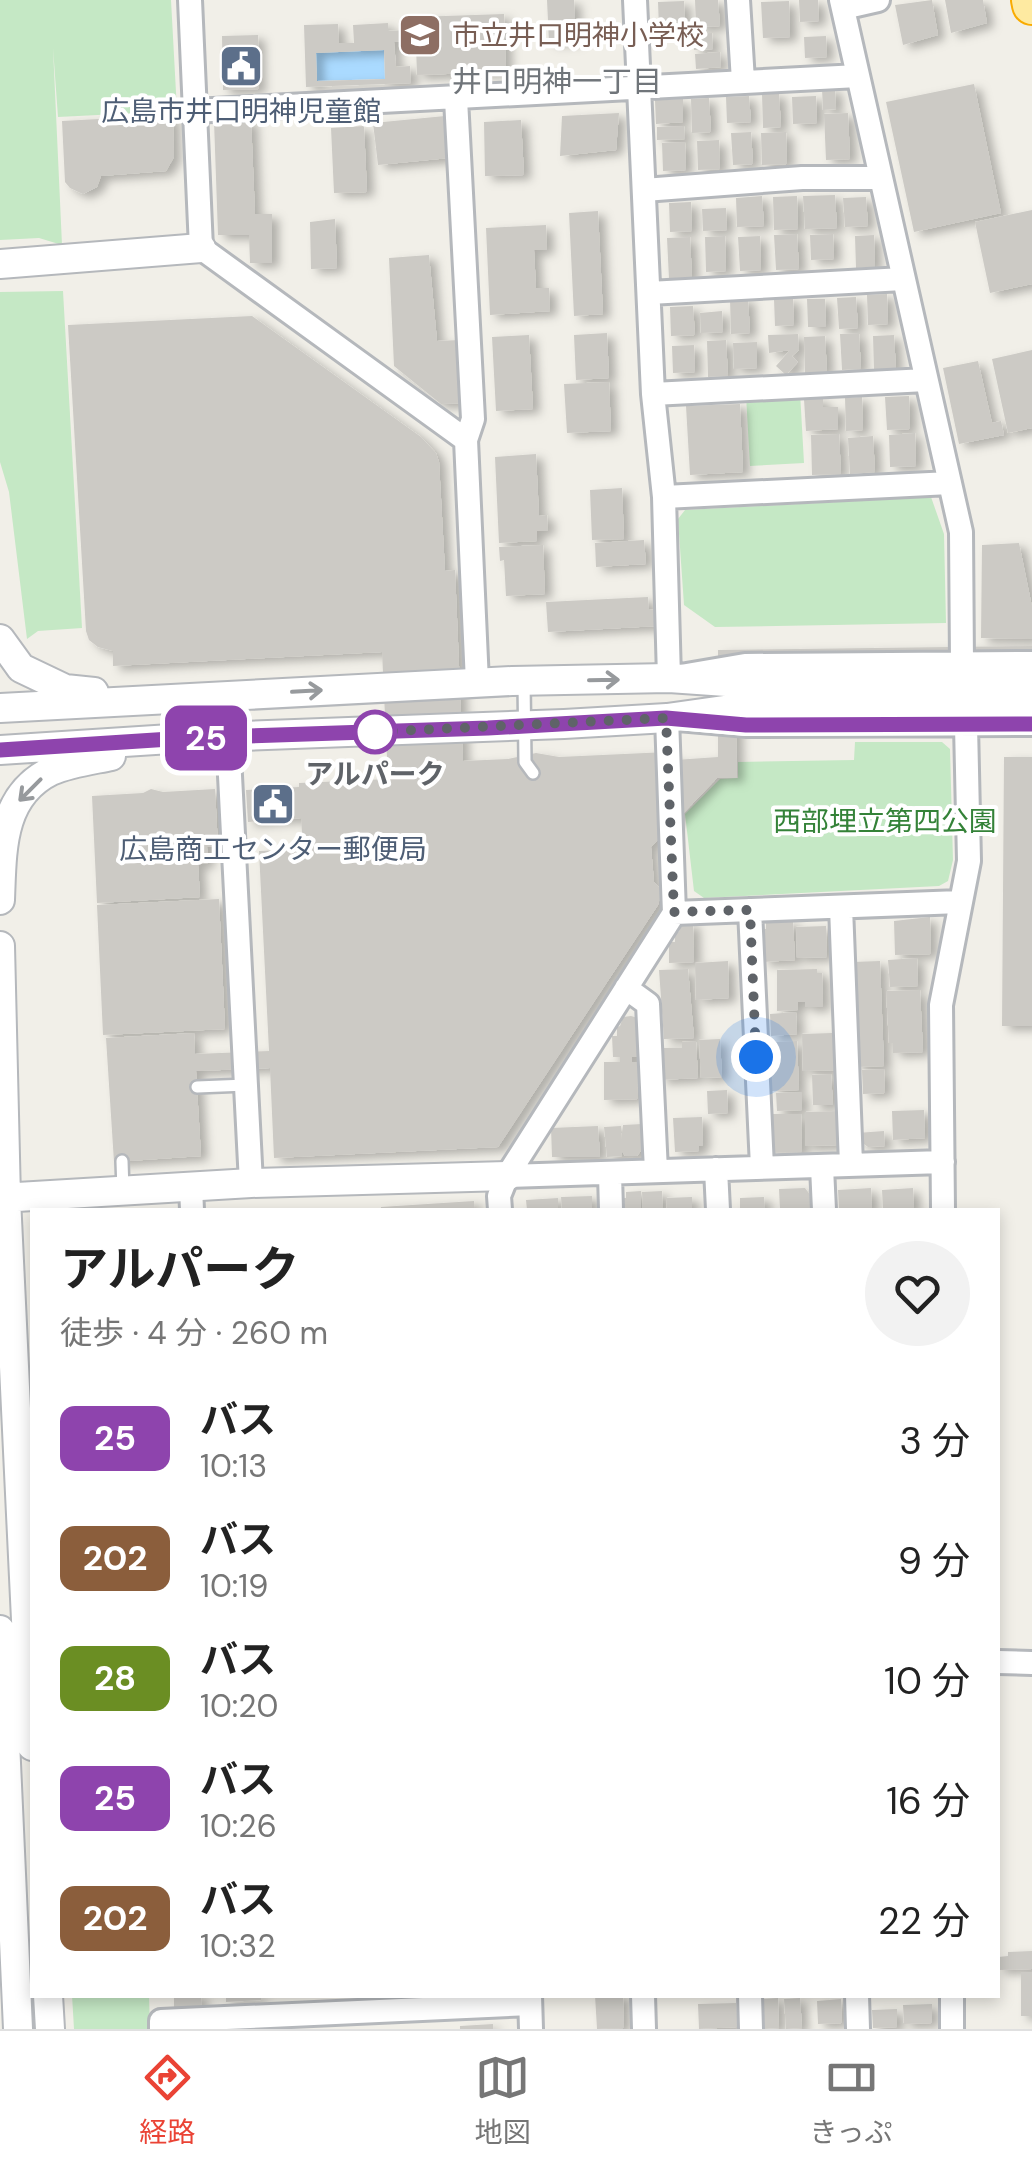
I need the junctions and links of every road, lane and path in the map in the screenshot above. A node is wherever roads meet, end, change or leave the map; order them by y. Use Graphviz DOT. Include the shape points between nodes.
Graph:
graph roads {
  1 [pos="190,0"];
  2 [pos="635,0"];
  3 [pos="738,0"];
  4 [pos="878,0"];
  5 [pos="842,4"];
  6 [pos="858,76"];
  7 [pos="743,82"];
  8 [pos="639,87"];
  9 [pos="456,99"];
  10 [pos="194,111"];
  11 [pos="880,178"];
  12 [pos="644,190"];
  13 [pos="201,248"];
  14 [pos="0,264"];
  15 [pos="903,279"];
  16 [pos="648,293"];
  17 [pos="926,380"];
  18 [pos="653,394"];
  19 [pos="466,440"];
  20 [pos="950,483"];
  21 [pos="664,496"];
  22 [pos="0,639"];
  23 [pos="1032,662"];
  24 [pos="962,664"];
  25 [pos="669,678"];
  26 [pos="524,681"];
  27 [pos="478,682"];
  28 [pos="1032,682"];
  29 [pos="809,693"];
  30 [pos="154,699"];
  31 [pos="1032,702"];
  32 [pos="0,708"];
  33 [pos="666,718"];
  34 [pos="1032,724"];
  35 [pos="966,725"];
  36 [pos="525,726"];
  37 [pos="228,737"];
  38 [pos="186,738"];
  39 [pos="0,750"];
  40 [pos="529,768"];
  41 [pos="0,900"];
  42 [pos="960,902"];
  43 [pos="841,907"];
  44 [pos="750,910"];
  45 [pos="674,912"];
  46 [pos="0,946"];
  47 [pos="626,988"];
  48 [pos="246,1084"];
  49 [pos="197,1087"];
  50 [pos="122,1161"];
  51 [pos="943,1162"];
  52 [pos="850,1164"];
  53 [pos="822,1167"];
  54 [pos="762,1168"];
  55 [pos="716,1169"];
  56 [pos="656,1171"];
  57 [pos="610,1174"];
  58 [pos="507,1176"];
  59 [pos="250,1184"];
  60 [pos="123,1191"];
  61 [pos="3,1198"];
  62 [pos="191,1199"];
  63 [pos="500,1208"];
  64 [pos="612,1208"];
  65 [pos="718,1208"];
  66 [pos="824,1208"];
  67 [pos="944,1208"];
  68 [pos="0,1630"];
  69 [pos="1000,1662"];
  70 [pos="1032,1663"];
  71 [pos="16,1699"];
  72 [pos="30,1740"];
  73 [pos="48,1998"];
  74 [pos="643,1998"];
  75 [pos="750,1998"];
  76 [pos="857,1998"];
  77 [pos="952,1998"];
  78 [pos="530,2000"];
  79 [pos="18,2029"];
  80 [pos="50,2029"];
  81 [pos="161,2029"];
  82 [pos="531,2029"];
  83 [pos="644,2029"];
  84 [pos="751,2029"];
  85 [pos="858,2029"];
  86 [pos="952,2029"];
  1 -- 10 [label="street"];
  2 -- 8 [label="street"];
  3 -- 7 [label="street"];
  4 -- 5 [label="street"];
  5 -- 6 [label="street"];
  6 -- 7 [label="street"];
  6 -- 11 [label="street"];
  7 -- 8 [label="street"];
  8 -- 9 [label="street"];
  8 -- 12 [label="street"];
  9 -- 10 [label="street"];
  9 -- 19 [label="street" via="473,420"];
  10 -- 13 [label="street"];
  11 -- 12 [label="street"];
  11 -- 15 [label="street"];
  12 -- 16 [label="street"];
  13 -- 14 [label="street"];
  13 -- 19 [label="street"];
  15 -- 16 [label="street"];
  15 -- 17 [label="street"];
  16 -- 18 [label="street"];
  17 -- 18 [label="street"];
  17 -- 20 [label="street"];
  18 -- 21 [label="street"];
  19 -- 27 [label="street"];
  20 -- 21 [label="street"];
  20 -- 24 [label="street" via="962,532"];
  21 -- 25 [label="street"];
  22 -- 30 [label="street" via="20,668 65,689"];
  23 -- 24 [label="street"];
  24 -- 25 [label="street" via="746,665"];
  26 -- 25 [label="street, one-way"];
  25 -- 29 [label="street"];
  26 -- 27 [label="street"];
  26 -- 36 [label="lane"];
  30 -- 27 [label="street, one-way"];
  28 -- 29 [label="street"];
  29 -- 31 [label="street"];
  29 -- 33 [label="street"];
  30 -- 32 [label="street"];
  33 -- 35 [label="street" via="746,725"];
  33 -- 36 [label="street"];
  33 -- 45 [label="street"];
  34 -- 35 [label="street"];
  35 -- 42 [label="street" via="968,861"];
  36 -- 37 [label="street"];
  36 -- 40 [label="lane"];
  37 -- 38 [label="street"];
  37 -- 48 [label="street"];
  38 -- 39 [label="street"];
  38 -- 41 [label="street, one-way" via="62,767 35,782 5,823"];
  42 -- 43 [label="street"];
  42 -- 51 [label="street" via="941,1005"];
  43 -- 44 [label="street"];
  43 -- 52 [label="street"];
  44 -- 45 [label="street"];
  44 -- 54 [label="street"];
  45 -- 47 [label="street"];
  46 -- 61 [label="street"];
  47 -- 56 [label="street" via="648,1004"];
  47 -- 58 [label="street"];
  48 -- 49 [label="lane"];
  48 -- 59 [label="street"];
  50 -- 60 [label="lane"];
  51 -- 52 [label="street"];
  51 -- 67 [label="street"];
  52 -- 53 [label="street"];
  53 -- 54 [label="street"];
  53 -- 66 [label="street"];
  54 -- 55 [label="street"];
  55 -- 56 [label="street"];
  55 -- 65 [label="street"];
  56 -- 57 [label="street"];
  57 -- 58 [label="street"];
  57 -- 64 [label="street"];
  58 -- 59 [label="street"];
  58 -- 63 [label="street"];
  59 -- 62 [label="street"];
  60 -- 61 [label="street"];
  60 -- 62 [label="street"];
  61 -- 71 [label="street"];
  68 -- 71 [label="street"];
  69 -- 70 [label="street"];
  71 -- 72 [label="street"];
  71 -- 79 [label="street"];
  73 -- 80 [label="street"];
  74 -- 83 [label="street"];
  75 -- 84 [label="street"];
  76 -- 85 [label="street"];
  77 -- 86 [label="street"];
  78 -- 81 [label="street" via="161,2021"];
  78 -- 82 [label="street"];
}
